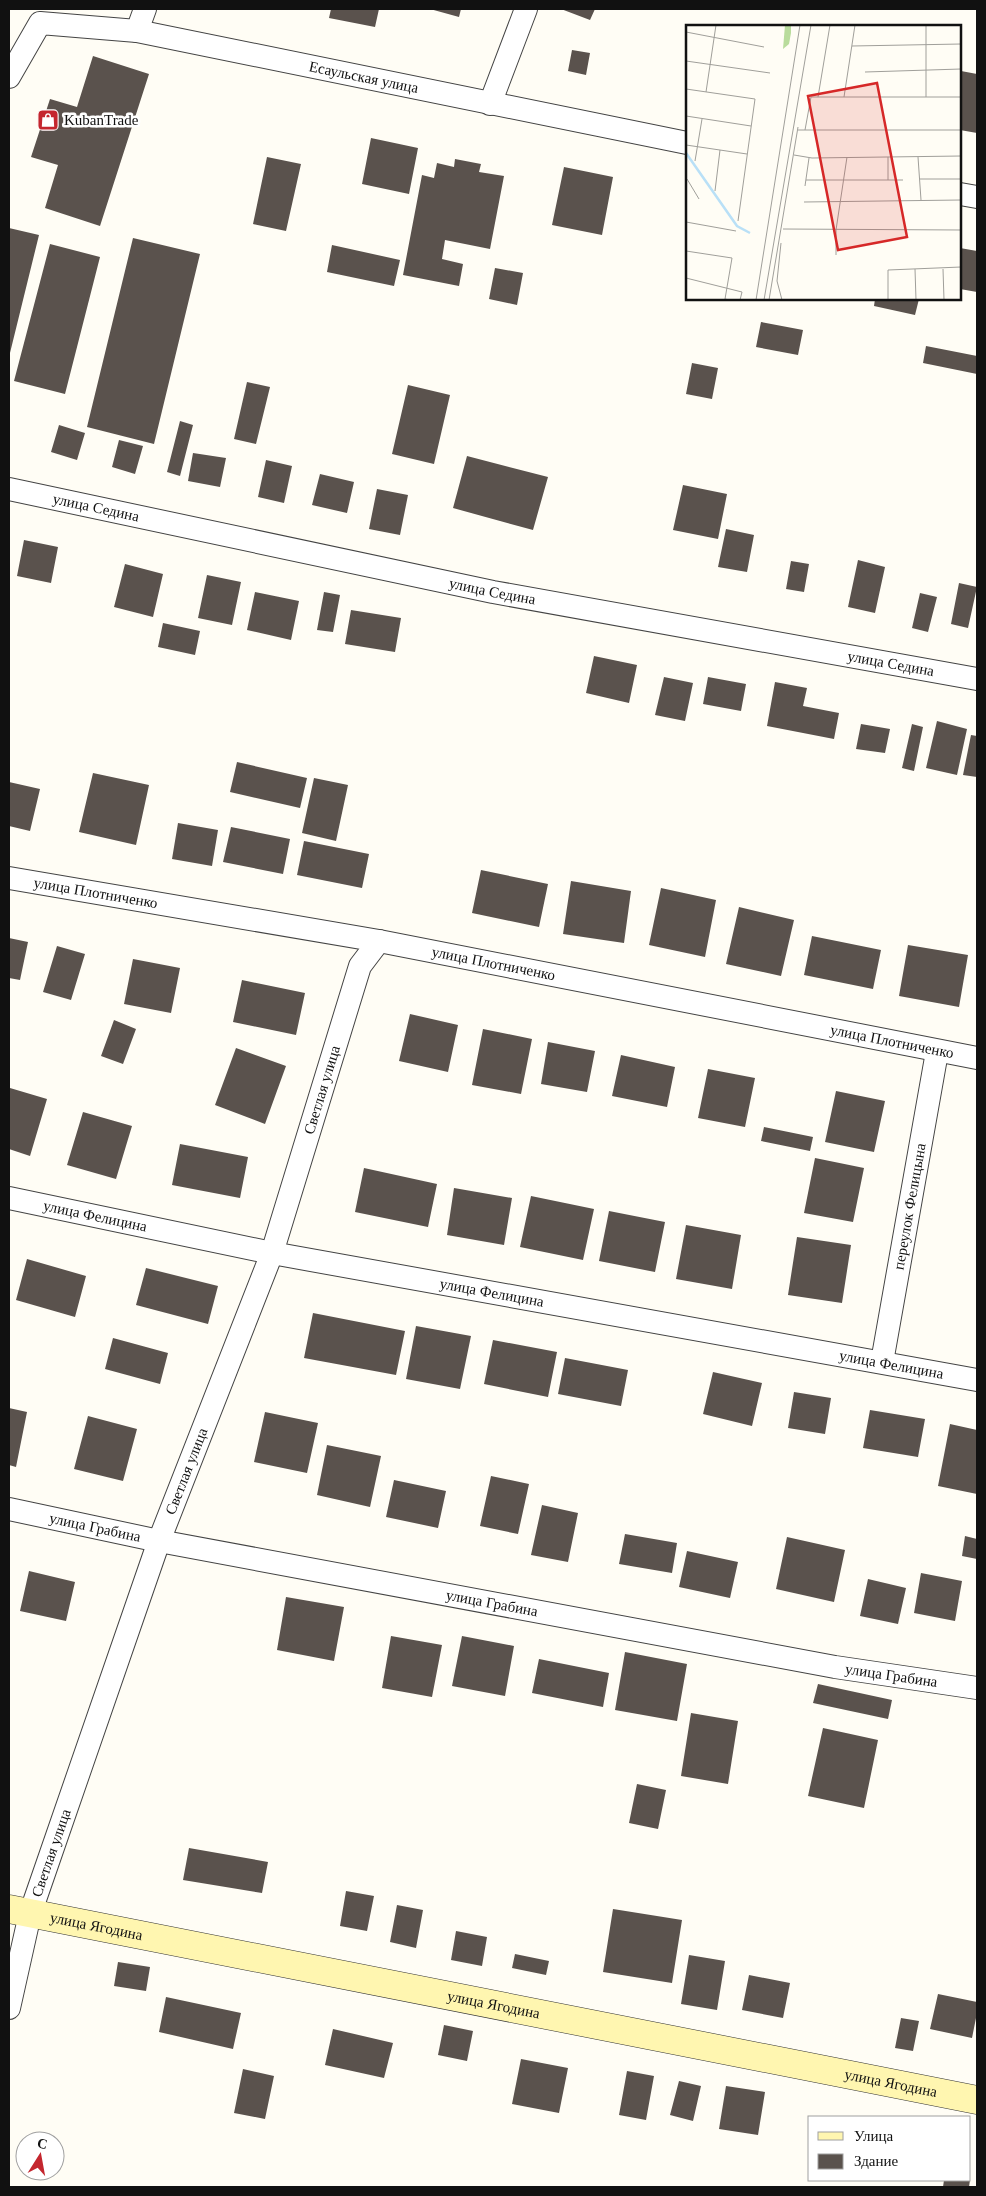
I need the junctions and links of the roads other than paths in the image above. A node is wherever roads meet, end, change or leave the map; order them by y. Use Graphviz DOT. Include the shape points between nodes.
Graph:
graph roads {
  1 [pos="145,9"];
  2 [pos="526,9"];
  3 [pos="137,31"];
  4 [pos="9,77"];
  5 [pos="490,104"];
  6 [pos="686,143"];
  7 [pos="961,194"];
  8 [pos="977,197"];
  9 [pos="9,488"];
  10 [pos="977,679"];
  11 [pos="9,878"];
  12 [pos="379,941"];
  13 [pos="937,1052"];
  14 [pos="977,1058"];
  15 [pos="9,1198"];
  16 [pos="272,1253"];
  17 [pos="882,1362"];
  18 [pos="977,1380"];
  19 [pos="9,1509"];
  20 [pos="159,1541"];
  21 [pos="977,1688"];
  22 [pos="19,1912"];
  23 [pos="9,2008"];
  24 [pos="977,2100"];
  1 -- 3 [label="street"];
  2 -- 5 [label="street"];
  3 -- 4 [label="street, Есаульская улица" via="40,22"];
  3 -- 5 [label="street, Есаульская улица"];
  5 -- 6 [label="street, Есаульская улица"];
  7 -- 8 [label="street"];
  9 -- 10 [label="street, улица Седина" via="493,592"];
  11 -- 12 [label="street, улица Плотниченко"];
  12 -- 13 [label="street, улица Плотниченко"];
  12 -- 16 [label="street, Светлая улица" via="360,966"];
  13 -- 14 [label="street, улица Плотниченко"];
  13 -- 17 [label="street, переулок Фелицына"];
  15 -- 16 [label="street, улица Фелицина"];
  16 -- 17 [label="street, улица Фелицина"];
  16 -- 20 [label="street, Светлая улица"];
  17 -- 18 [label="street, улица Фелицина"];
  19 -- 20 [label="street, улица Грабина"];
  20 -- 21 [label="street, улица Грабина" via="825,1665"];
  20 -- 22 [label="street, Светлая улица"];
  22 -- 23 [label="street, Светлая улица"];
  22 -- 24 [label="street, улица Ягодина"];
}
